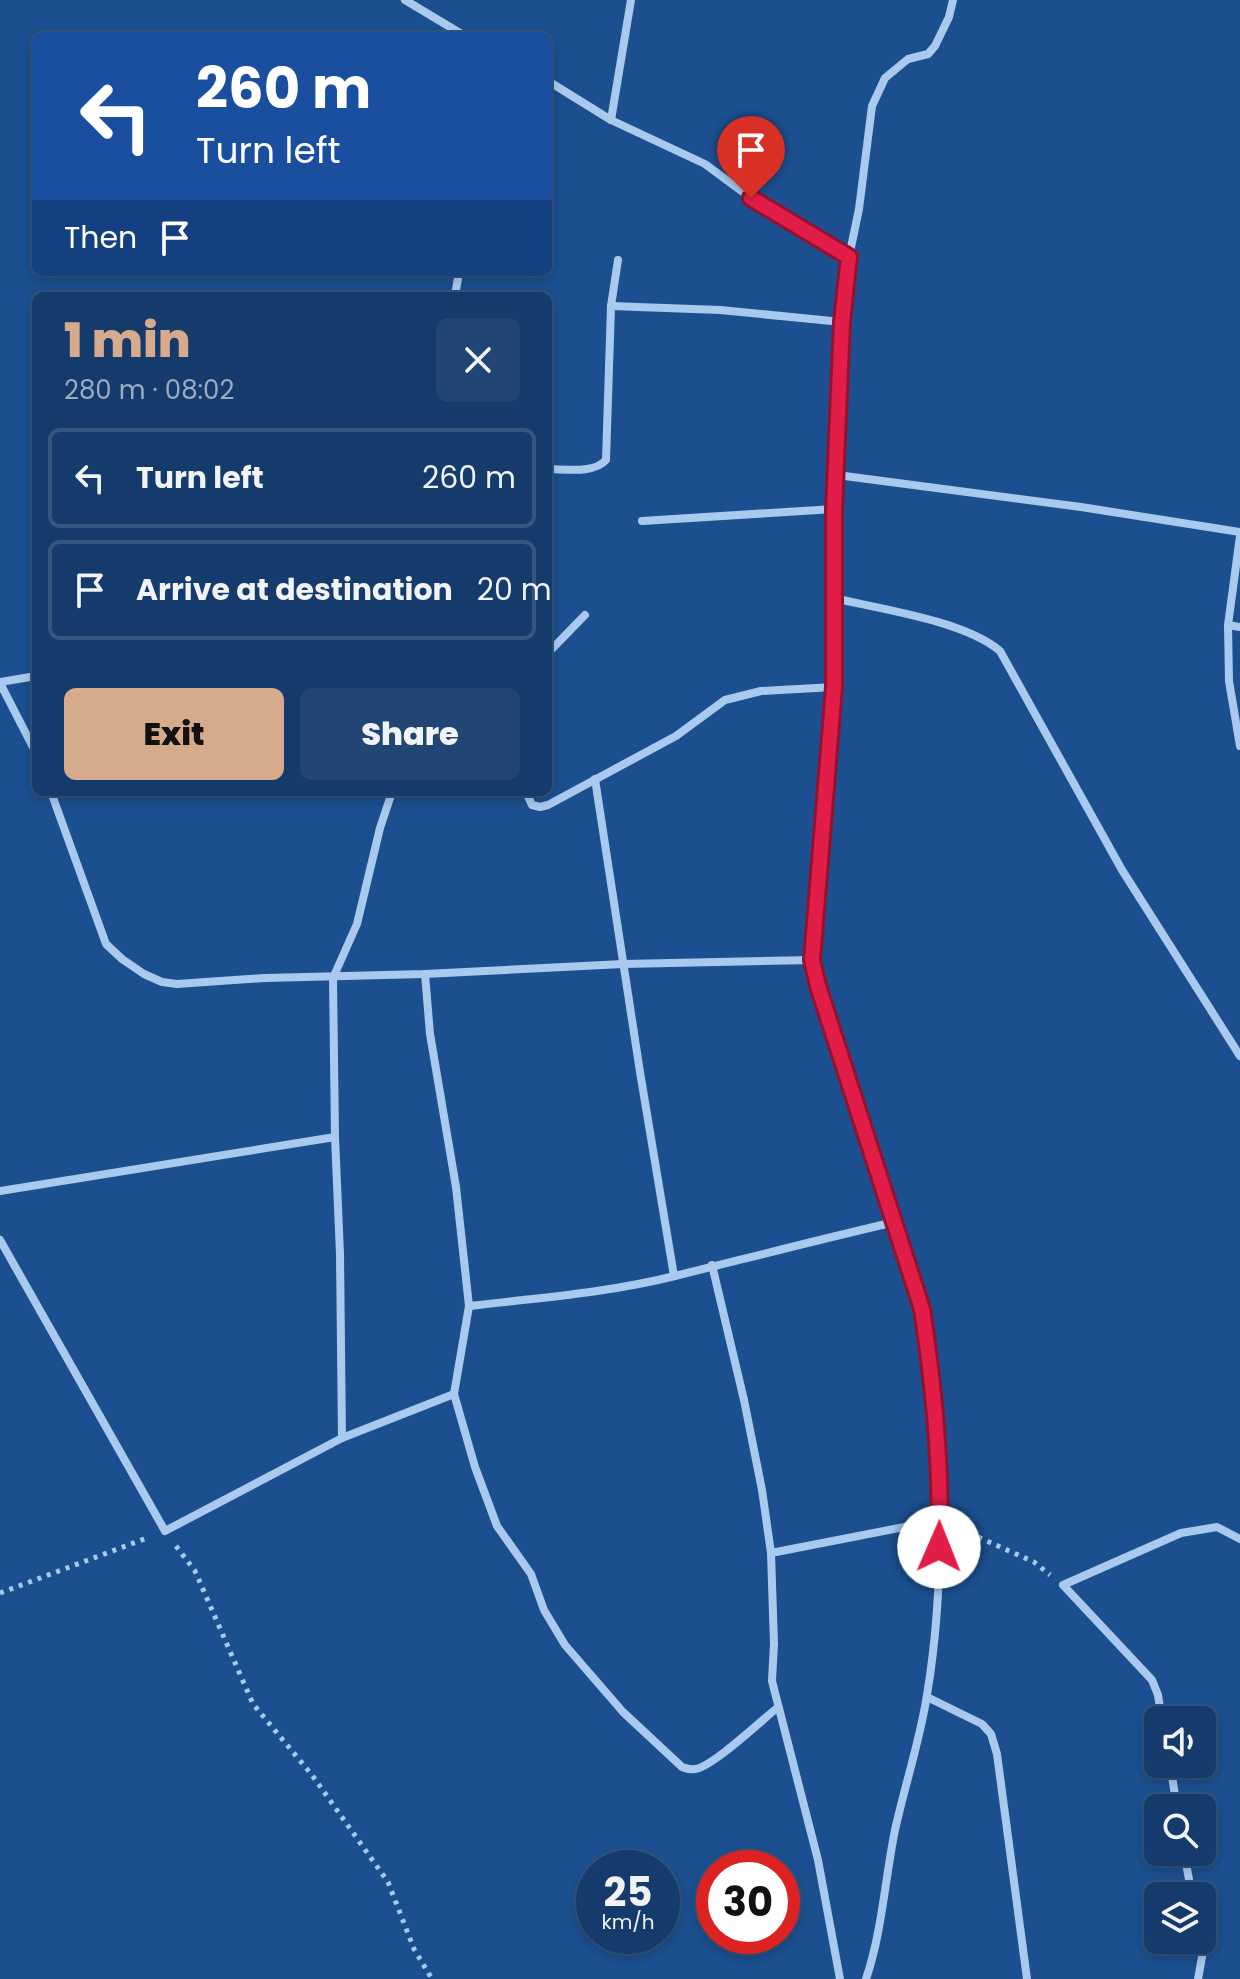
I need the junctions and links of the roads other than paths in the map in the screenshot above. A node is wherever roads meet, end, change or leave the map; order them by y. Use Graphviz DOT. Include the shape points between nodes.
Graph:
graph roads {
  1 [pos="405,0"];
  2 [pos="631,0"];
  3 [pos="953,0"];
  4 [pos="458,32"];
  5 [pos="552,83"];
  6 [pos="611,120"];
  7 [pos="849,257"];
  8 [pos="618,260"];
  9 [pos="611,306"];
  10 [pos="842,322"];
  11 [pos="552,469"];
  12 [pos="837,475"];
  13 [pos="834,509"];
  14 [pos="642,521"];
  15 [pos="1240,534"];
  16 [pos="833,598"];
  17 [pos="585,615"];
  18 [pos="1228,625"];
  19 [pos="1240,627"];
  20 [pos="552,649"];
  21 [pos="32,677"];
  22 [pos="0,682"];
  23 [pos="834,687"];
  24 [pos="32,745"];
  25 [pos="1240,746"];
  26 [pos="595,779"];
  27 [pos="52,796"];
  28 [pos="391,796"];
  29 [pos="527,796"];
  30 [pos="812,960"];
  31 [pos="623,964"];
  32 [pos="425,974"];
  33 [pos="333,978"];
  34 [pos="1240,1056"];
  35 [pos="335,1137"];
  36 [pos="0,1191"];
  37 [pos="895,1222"];
  38 [pos="0,1240"];
  39 [pos="712,1265"];
  40 [pos="674,1276"];
  41 [pos="469,1306"];
  42 [pos="454,1394"];
  43 [pos="342,1438"];
  44 [pos="940,1520"];
  45 [pos="1240,1539"];
  46 [pos="771,1553"];
  47 [pos="927,1697"];
  48 [pos="1160,1706"];
  49 [pos="777,1708"];
  50 [pos="1201,1954"];
  51 [pos="840,1979"];
  52 [pos="866,1979"];
  53 [pos="1027,1979"];
  54 [pos="1198,1979"];
  1 -- 4 [label="street"];
  2 -- 6 [label="street"];
  3 -- 7 [label="street" via="935,46 885,78 872,106"];
  5 -- 6 [label="street"];
  6 -- 7 [label="street" via="705,164"];
  7 -- 10 [label="street"];
  8 -- 9 [label="street"];
  9 -- 10 [label="street"];
  9 -- 11 [label="street" via="606,460 590,468"];
  10 -- 12 [label="street"];
  12 -- 13 [label="street"];
  12 -- 15 [label="street"];
  13 -- 14 [label="street"];
  13 -- 16 [label="street"];
  15 -- 18 [label="street"];
  16 -- 23 [label="street"];
  16 -- 34 [label="street" via="966,630 1000,651 1122,870"];
  17 -- 20 [label="street"];
  18 -- 19 [label="street"];
  18 -- 25 [label="street" via="1229,681"];
  21 -- 22 [label="street"];
  22 -- 24 [label="street"];
  23 -- 26 [label="street" via="761,691 725,700 676,736"];
  23 -- 30 [label="street"];
  26 -- 29 [label="street" via="540,807"];
  26 -- 31 [label="street"];
  27 -- 33 [label="street" via="106,944 144,974 177,984"];
  28 -- 33 [label="street" via="357,924"];
  30 -- 31 [label="street"];
  30 -- 37 [label="street"];
  31 -- 32 [label="street"];
  31 -- 40 [label="street"];
  32 -- 33 [label="street"];
  32 -- 41 [label="street"];
  33 -- 35 [label="street"];
  35 -- 36 [label="street"];
  35 -- 43 [label="street"];
  37 -- 39 [label="street"];
  37 -- 44 [label="street" via="926,1335"];
  38 -- 43 [label="street" via="165,1531"];
  39 -- 40 [label="street"];
  39 -- 46 [label="street" via="750,1427"];
  40 -- 41 [label="street"];
  41 -- 42 [label="street"];
  42 -- 43 [label="street"];
  42 -- 49 [label="street" via="497,1526 531,1574 565,1645 623,1712 682,1767 692,1770"];
  44 -- 46 [label="street"];
  44 -- 47 [label="street"];
  45 -- 48 [label="street" via="1217,1527 1181,1533 1063,1585 1152,1680"];
  46 -- 49 [label="street"];
  47 -- 52 [label="street"];
  47 -- 53 [label="street" via="982,1724 991,1734"];
  49 -- 51 [label="street" via="818,1860"];
  50 -- 54 [label="street"];
}
